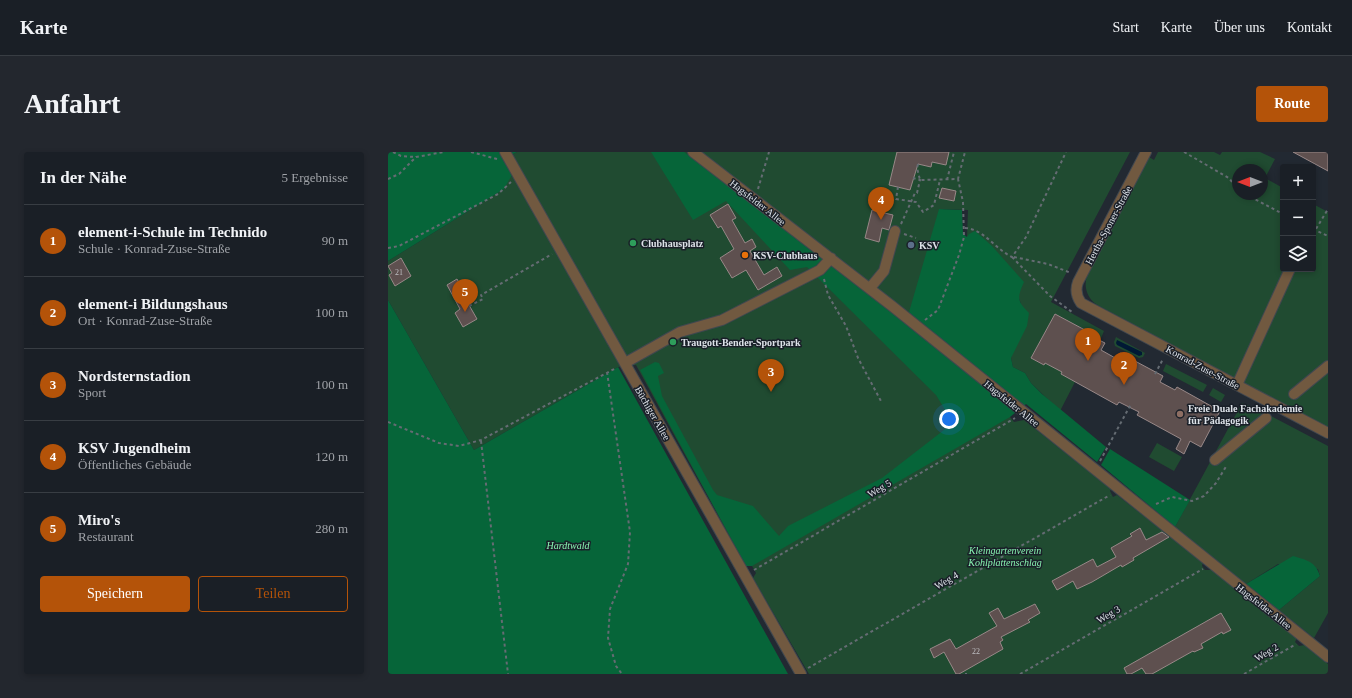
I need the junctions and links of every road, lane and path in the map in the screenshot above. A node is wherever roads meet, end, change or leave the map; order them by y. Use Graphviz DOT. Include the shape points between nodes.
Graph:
graph roads {
  1 [pos="393,152"];
  2 [pos="444,152"];
  3 [pos="472,152"];
  4 [pos="505,152"];
  5 [pos="693,152"];
  6 [pos="769,152"];
  7 [pos="954,152"];
  8 [pos="965,152"];
  9 [pos="1066,152"];
  10 [pos="1146,152"];
  11 [pos="1184,152"];
  12 [pos="416,157"];
  13 [pos="512,164"];
  14 [pos="918,164"];
  15 [pos="520,177"];
  16 [pos="388,178"];
  17 [pos="912,178"];
  18 [pos="958,179"];
  19 [pos="920,180"];
  20 [pos="940,180"];
  21 [pos="947,180"];
  22 [pos="1232,182"];
  23 [pos="898,187"];
  24 [pos="752,197"];
  25 [pos="1256,200"];
  26 [pos="910,201"];
  27 [pos="1328,209"];
  28 [pos="1280,212"];
  29 [pos="1316,227"];
  30 [pos="965,228"];
  31 [pos="896,231"];
  32 [pos="1316,231"];
  33 [pos="1328,236"];
  34 [pos="388,248"];
  35 [pos="560,249"];
  36 [pos="1012,257"];
  37 [pos="831,258"];
  38 [pos="1289,272"];
  39 [pos="824,277"];
  40 [pos="1080,277"];
  41 [pos="870,288"];
  42 [pos="1079,299"];
  43 [pos="469,306"];
  44 [pos="1072,312"];
  45 [pos="918,326"];
  46 [pos="1163,359"];
  47 [pos="624,363"];
  48 [pos="1328,366"];
  49 [pos="607,372"];
  50 [pos="1155,374"];
  51 [pos="1237,385"];
  52 [pos="1294,394"];
  53 [pos="882,403"];
  54 [pos="1131,404"];
  55 [pos="1266,418"];
  56 [pos="1012,419"];
  57 [pos="388,422"];
  58 [pos="1328,433"];
  59 [pos="481,440"];
  60 [pos="1215,460"];
  61 [pos="1228,463"];
  62 [pos="1095,470"];
  63 [pos="1120,490"];
  64 [pos="1146,511"];
  65 [pos="1204,568"];
  66 [pos="754,570"];
  67 [pos="1297,644"];
  68 [pos="1328,658"];
  69 [pos="801,673"];
  70 [pos="508,674"];
  71 [pos="622,674"];
  72 [pos="1020,674"];
  73 [pos="1244,674"];
  1 -- 12 [label="path" via="401,156"];
  2 -- 12 [label="path"];
  3 -- 13 [label="path"];
  4 -- 13 [label="street, Büchiger Allee"];
  5 -- 24 [label="street, Hagsfelder Allee"];
  6 -- 24 [label="path" via="763,178"];
  7 -- 21 [label="path"];
  8 -- 18 [label="path"];
  9 -- 36 [label="path" via="1026,237"];
  10 -- 40 [label="street, Hertha-Sponer-Straße"];
  11 -- 22 [label="path"];
  12 -- 16 [label="path" via="399,174"];
  13 -- 15 [label="street, Büchiger Allee"];
  14 -- 19 [label="path"];
  15 -- 34 [label="path" via="498,194 399,246"];
  15 -- 35 [label="street, Büchiger Allee"];
  17 -- 19 [label="path"];
  18 -- 21 [label="path"];
  18 -- 30 [label="path"];
  19 -- 20 [label="path"];
  19 -- 26 [label="path" via="917,193"];
  20 -- 21 [label="path"];
  20 -- 26 [label="path" via="934,205 922,212 916,202"];
  23 -- 26 [label="path" via="896,199"];
  24 -- 37 [label="street, Hagsfelder Allee"];
  25 -- 28 [label="path"];
  26 -- 31 [label="path"];
  27 -- 29 [label="path"];
  30 -- 36 [label="path" via="974,228"];
  30 -- 45 [label="path" via="959,255 938,310"];
  31 -- 41 [label="street" via="884,271"];
  32 -- 33 [label="path"];
  35 -- 43 [label="path" via="481,295 483,299"];
  35 -- 47 [label="street, Büchiger Allee"];
  36 -- 40 [label="path" via="1060,268"];
  36 -- 44 [label="path" via="1050,296"];
  37 -- 41 [label="street, Hagsfelder Allee"];
  37 -- 47 [label="street" via="820,270 722,320 680,332"];
  38 -- 51 [label="street"];
  39 -- 53 [label="path" via="828,295 846,326 858,358"];
  40 -- 42 [label="street, Hertha-Sponer-Straße" via="1076,288"];
  41 -- 45 [label="street, Hagsfelder Allee"];
  42 -- 51 [label="street, Konrad-Zuse-Straße" via="1081,303"];
  45 -- 62 [label="street, Hagsfelder Allee"];
  46 -- 50 [label="path"];
  47 -- 49 [label="path"];
  47 -- 69 [label="street, Büchiger Allee"];
  48 -- 52 [label="street"];
  49 -- 59 [label="path"];
  49 -- 71 [label="path" via="630,532 628,564 610,609 608,638 616,666"];
  51 -- 58 [label="street, Konrad-Zuse-Straße"];
  54 -- 62 [label="path"];
  55 -- 60 [label="street"];
  56 -- 66 [label="path, Weg 5"];
  57 -- 59 [label="path" via="439,443 459,446"];
  59 -- 70 [label="path"];
  61 -- 64 [label="path" via="1216,484 1204,496 1196,500 1172,497"];
  62 -- 63 [label="street, Hagsfelder Allee"];
  63 -- 64 [label="street, Hagsfelder Allee"];
  63 -- 69 [label="path, Weg 4"];
  64 -- 68 [label="street, Hagsfelder Allee"];
  65 -- 72 [label="path, Weg 3"];
  67 -- 73 [label="path, Weg 2"];
}
